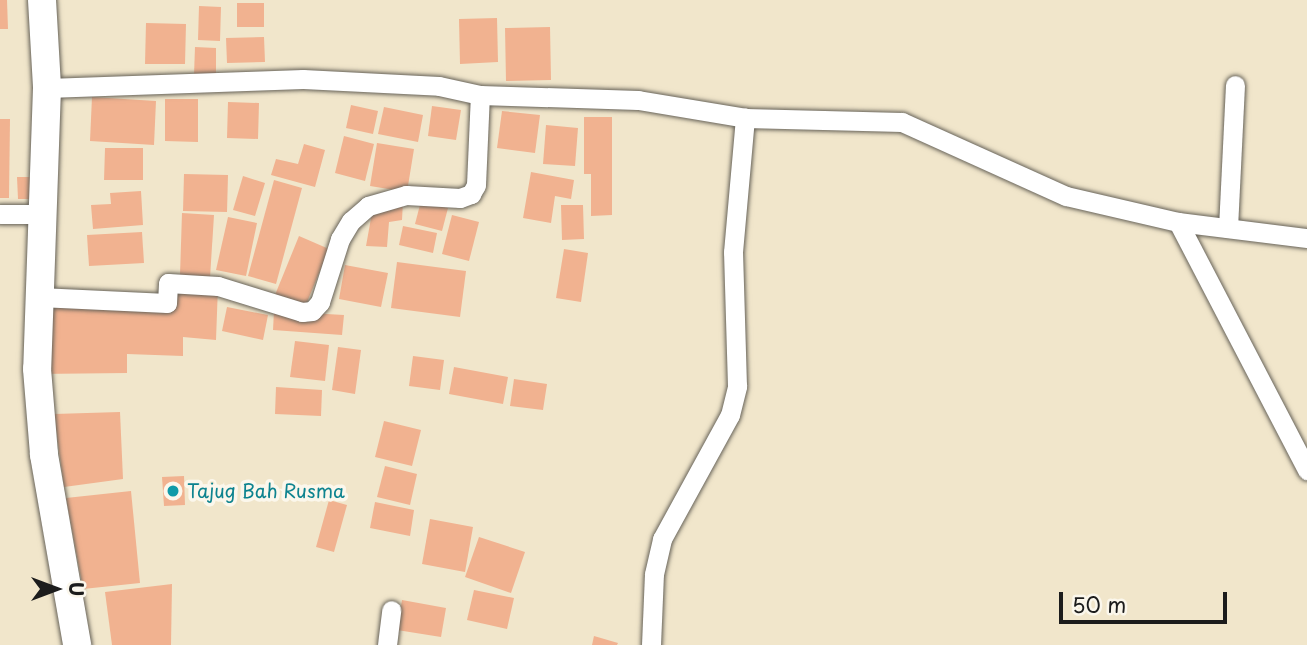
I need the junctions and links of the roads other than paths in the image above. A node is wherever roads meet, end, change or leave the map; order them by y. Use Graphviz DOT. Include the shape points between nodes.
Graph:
graph roads {
  1 [pos="42,0"];
  2 [pos="1236,85"];
  3 [pos="47,88"];
  4 [pos="481,95"];
  5 [pos="745,118"];
  6 [pos="0,214"];
  7 [pos="44,214"];
  8 [pos="1178,222"];
  9 [pos="1228,228"];
  10 [pos="1307,238"];
  11 [pos="39,297"];
  12 [pos="1307,470"];
  13 [pos="391,610"];
  14 [pos="77,645"];
  15 [pos="387,645"];
  16 [pos="651,645"];
  1 -- 3 [label="street"];
  2 -- 9 [label="street"];
  3 -- 4 [label="street" via="303,79 439,86"];
  3 -- 7 [label="street"];
  4 -- 5 [label="street" via="638,100"];
  4 -- 11 [label="street" via="476,185 471,194 460,198 406,195 368,206 340,239 320,302 312,311 302,312 218,286 168,283 167,303"];
  5 -- 8 [label="street" via="902,122 1066,196"];
  5 -- 16 [label="street" via="733,252 737,386 730,415 662,539 654,574"];
  6 -- 7 [label="street"];
  7 -- 11 [label="street"];
  8 -- 9 [label="street"];
  8 -- 12 [label="street"];
  9 -- 10 [label="street"];
  11 -- 14 [label="street" via="37,369 44,455"];
  13 -- 15 [label="street"];
}
